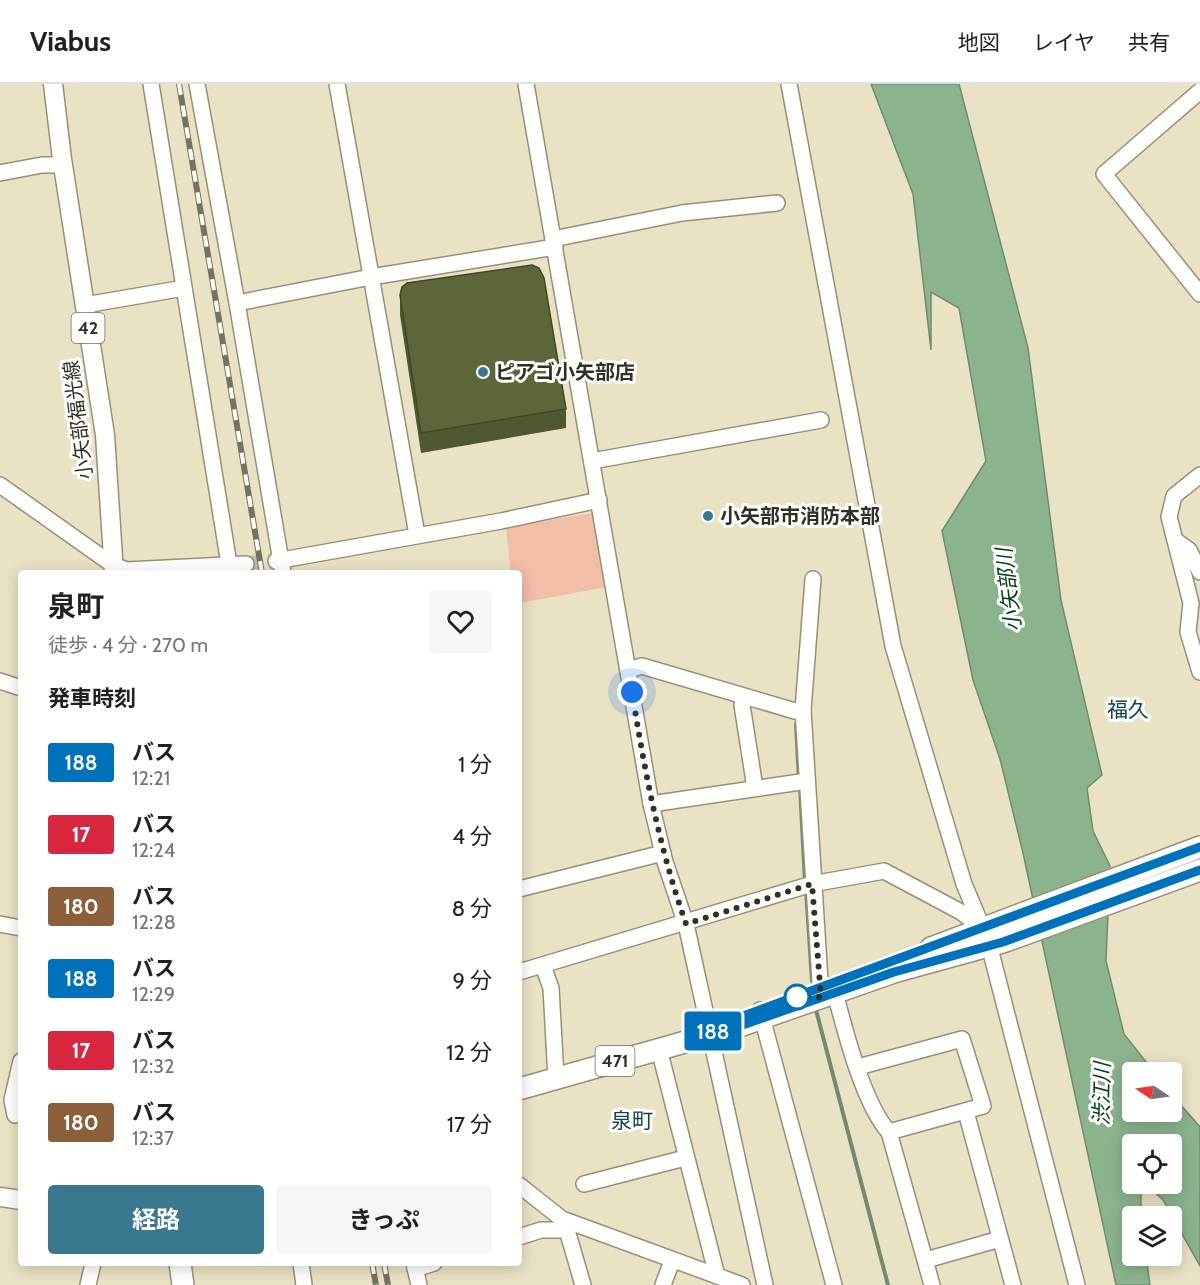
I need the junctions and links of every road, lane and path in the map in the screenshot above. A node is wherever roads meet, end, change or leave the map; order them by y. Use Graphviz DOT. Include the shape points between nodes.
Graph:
graph roads {
  1 [pos="53,84"];
  2 [pos="151,84"];
  3 [pos="197,84"];
  4 [pos="337,84"];
  5 [pos="526,84"];
  6 [pos="789,84"];
  7 [pos="1200,92"];
  8 [pos="63,165"];
  9 [pos="0,173"];
  10 [pos="777,203"];
  11 [pos="554,243"];
  12 [pos="371,277"];
  13 [pos="184,288"];
  14 [pos="1200,294"];
  15 [pos="237,303"];
  16 [pos="85,305"];
  17 [pos="820,420"];
  18 [pos="592,462"];
  19 [pos="1200,475"];
  20 [pos="0,485"];
  21 [pos="599,500"];
  22 [pos="417,535"];
  23 [pos="1175,540"];
  24 [pos="246,564"];
  25 [pos="280,564"];
  26 [pos="220,568"];
  27 [pos="114,569"];
  28 [pos="1200,572"];
  29 [pos="813,579"];
  30 [pos="628,670"];
  31 [pos="1200,672"];
  32 [pos="0,681"];
  33 [pos="18,687"];
  34 [pos="744,697"];
  35 [pos="803,710"];
  36 [pos="807,781"];
  37 [pos="755,788"];
  38 [pos="651,804"];
  39 [pos="1200,847"];
  40 [pos="663,853"];
  41 [pos="1200,870"];
  42 [pos="812,884"];
  43 [pos="522,888"];
  44 [pos="0,924"];
  45 [pos="686,924"];
  46 [pos="18,927"];
  47 [pos="993,934"];
  48 [pos="543,966"];
  49 [pos="522,971"];
  50 [pos="827,990"];
  51 [pos="761,1014"];
  52 [pos="710,1033"];
  53 [pos="659,1049"];
  54 [pos="858,1067"];
  55 [pos="18,1074"];
  56 [pos="556,1078"];
  57 [pos="522,1087"];
  58 [pos="966,1112"];
  59 [pos="18,1114"];
  60 [pos="0,1121"];
  61 [pos="889,1132"];
  62 [pos="685,1158"];
  63 [pos="584,1184"];
  64 [pos="522,1187"];
  65 [pos="0,1197"];
  66 [pos="18,1200"];
  67 [pos="522,1236"];
  68 [pos="1000,1239"];
  69 [pos="926,1260"];
  70 [pos="672,1261"];
  71 [pos="92,1266"];
  72 [pos="180,1266"];
  73 [pos="301,1266"];
  74 [pos="414,1266"];
  75 [pos="717,1276"];
  76 [pos="88,1285"];
  77 [pos="183,1285"];
  78 [pos="304,1285"];
  79 [pos="420,1285"];
  80 [pos="582,1285"];
  81 [pos="663,1285"];
  82 [pos="742,1285"];
  83 [pos="765,1285"];
  84 [pos="834,1285"];
  85 [pos="932,1285"];
  86 [pos="1013,1285"];
  87 [pos="1077,1285"];
  1 -- 8 [label="main road, 小矢部福光線 / 42"];
  2 -- 13 [label="street"];
  3 -- 15 [label="street"];
  4 -- 12 [label="street"];
  5 -- 11 [label="street"];
  6 -- 47 [label="street" via="893,646 960,872"];
  7 -- 14 [label="street" via="1104,174"];
  8 -- 9 [label="street"];
  8 -- 16 [label="main road, 小矢部福光線 / 42"];
  10 -- 11 [label="street" via="682,213"];
  11 -- 12 [label="street"];
  11 -- 18 [label="street"];
  12 -- 15 [label="street"];
  12 -- 22 [label="street"];
  13 -- 16 [label="street"];
  13 -- 26 [label="street"];
  15 -- 25 [label="street"];
  16 -- 27 [label="main road, 小矢部福光線 / 42" via="105,435"];
  17 -- 18 [label="street"];
  18 -- 21 [label="street"];
  19 -- 23 [label="street" via="1174,496 1169,517"];
  20 -- 27 [label="street"];
  21 -- 22 [label="street"];
  21 -- 30 [label="street"];
  22 -- 25 [label="street"];
  23 -- 28 [label="street" via="1189,549"];
  23 -- 31 [label="street" via="1191,603 1188,632"];
  24 -- 26 [label="street"];
  26 -- 27 [label="street"];
  29 -- 35 [label="street"];
  30 -- 34 [label="street" via="642,666"];
  30 -- 38 [label="street"];
  32 -- 33 [label="street"];
  34 -- 35 [label="street"];
  34 -- 37 [label="street" via="741,705"];
  35 -- 36 [label="street"];
  36 -- 37 [label="street"];
  36 -- 42 [label="street"];
  37 -- 38 [label="street"];
  38 -- 40 [label="street"];
  39 -- 47 [label="highway, 471"];
  40 -- 43 [label="street"];
  40 -- 45 [label="street"];
  41 -- 47 [label="highway, 471"];
  42 -- 45 [label="street"];
  42 -- 47 [label="street" via="885,871"];
  42 -- 50 [label="street"];
  44 -- 46 [label="street"];
  45 -- 48 [label="street"];
  45 -- 52 [label="street"];
  47 -- 50 [label="highway, 471"];
  47 -- 87 [label="street"];
  48 -- 49 [label="street"];
  48 -- 56 [label="street" via="551,988"];
  50 -- 51 [label="highway, 471"];
  50 -- 54 [label="street"];
  51 -- 52 [label="highway, 471" via="730,1021"];
  51 -- 84 [label="street"];
  52 -- 53 [label="highway, 471"];
  52 -- 83 [label="street"];
  53 -- 56 [label="highway, 471"];
  53 -- 62 [label="street"];
  54 -- 58 [label="street" via="962,1039 983,1106"];
  54 -- 61 [label="street" via="878,1120"];
  55 -- 59 [label="street" via="12,1100"];
  56 -- 57 [label="highway, 471"];
  58 -- 61 [label="street"];
  58 -- 68 [label="street"];
  59 -- 60 [label="street"];
  61 -- 69 [label="street"];
  62 -- 63 [label="street"];
  62 -- 75 [label="street"];
  64 -- 70 [label="street" via="562,1219"];
  65 -- 66 [label="main road"];
  67 -- 80 [label="street" via="541,1230 567,1230"];
  68 -- 69 [label="street"];
  68 -- 86 [label="street"];
  69 -- 85 [label="street"];
  70 -- 75 [label="street"];
  70 -- 81 [label="street"];
  71 -- 76 [label="street"];
  72 -- 77 [label="highway"];
  73 -- 78 [label="street"];
  74 -- 79 [label="street"];
  75 -- 82 [label="street"];
}
